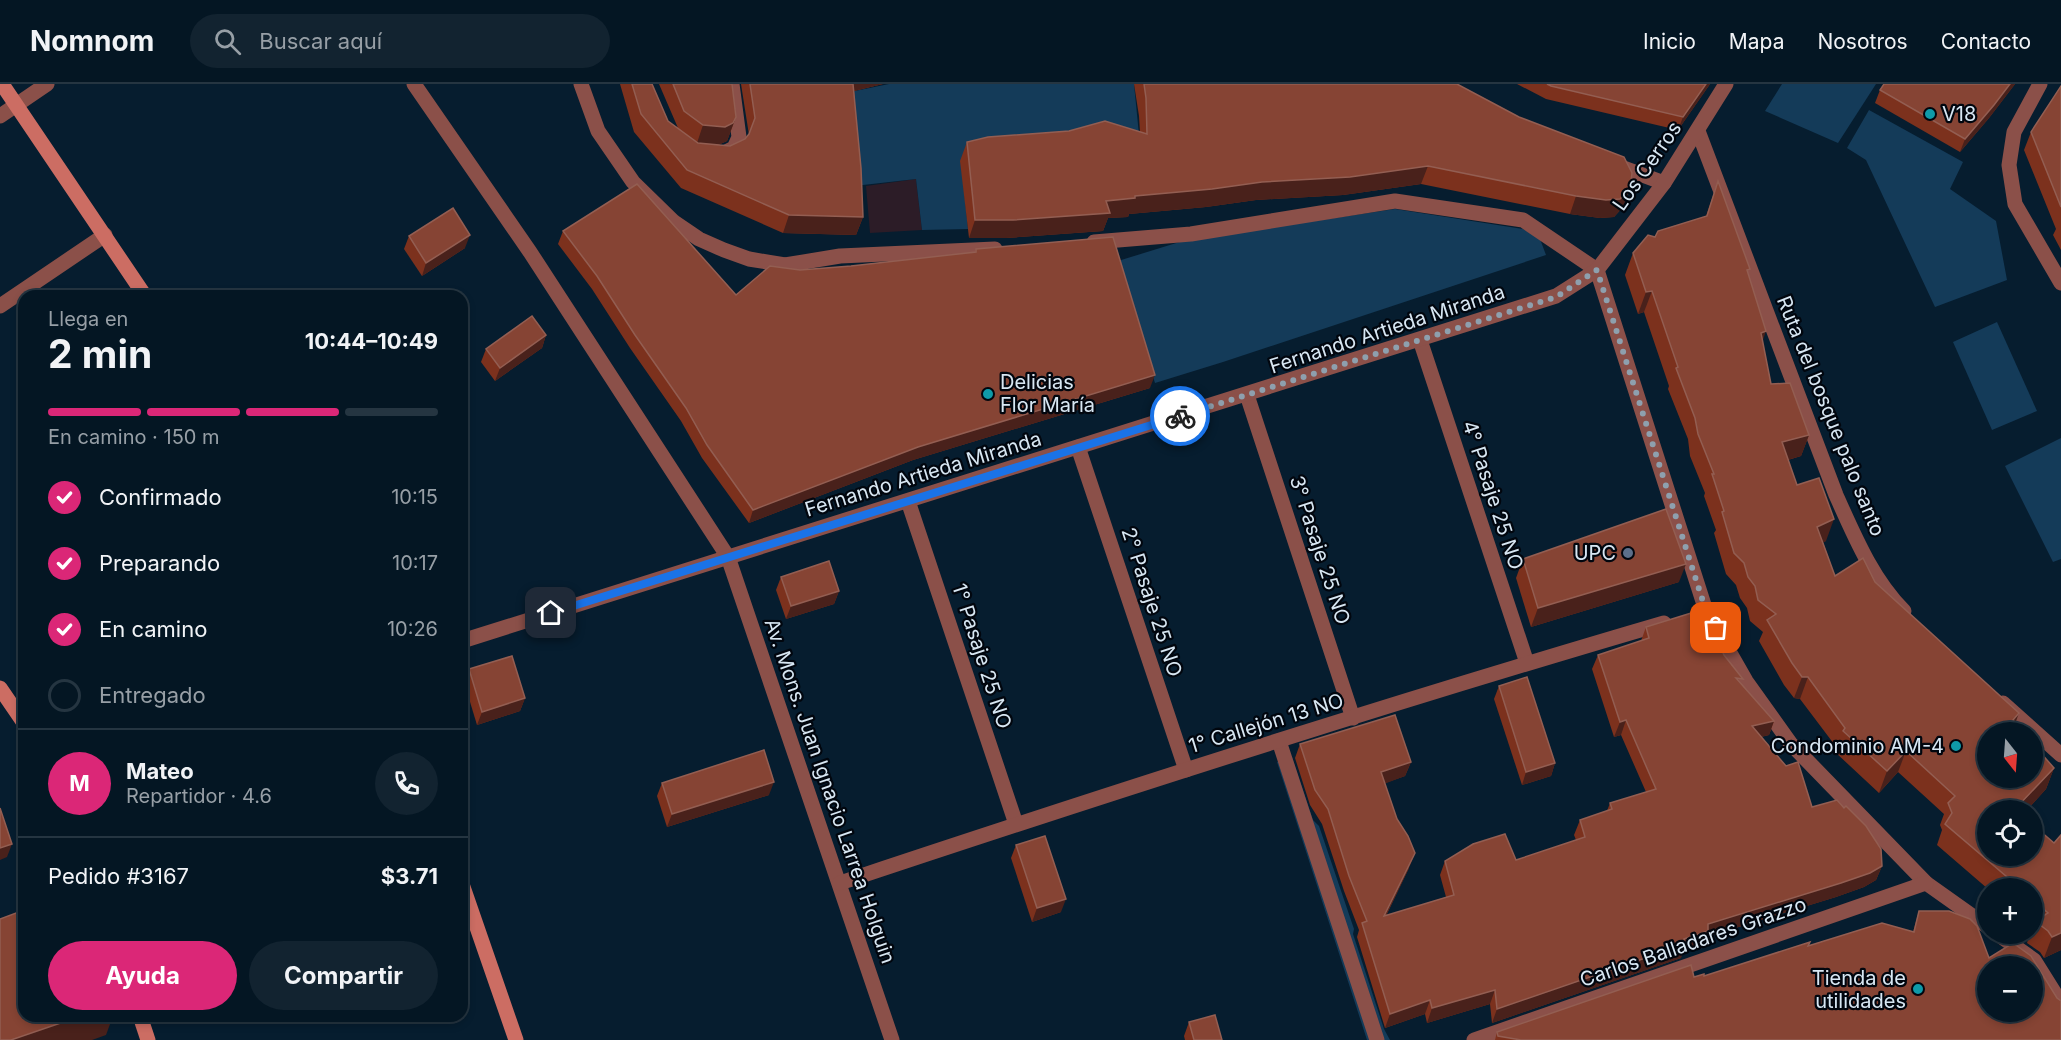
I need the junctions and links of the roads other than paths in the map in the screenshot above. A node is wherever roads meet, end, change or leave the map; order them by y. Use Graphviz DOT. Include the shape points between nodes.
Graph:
graph roads {
  1 [pos="2,84"];
  2 [pos="47,84"];
  3 [pos="414,84"];
  4 [pos="581,84"];
  5 [pos="732,84"];
  6 [pos="1726,84"];
  7 [pos="2040,84"];
  8 [pos="16,105"];
  9 [pos="0,116"];
  10 [pos="1698,131"];
  11 [pos="711,154"];
  12 [pos="1600,159"];
  13 [pos="1664,183"];
  14 [pos="105,235"];
  15 [pos="1076,243"];
  16 [pos="1007,248"];
  17 [pos="1597,270"];
  18 [pos="2061,283"];
  19 [pos="24,290"];
  20 [pos="141,290"];
  21 [pos="18,294"];
  22 [pos="0,306"];
  23 [pos="1420,340"];
  24 [pos="1247,395"];
  25 [pos="1078,447"];
  26 [pos="908,501"];
  27 [pos="728,556"];
  28 [pos="1695,614"];
  29 [pos="1914,621"];
  30 [pos="468,639"];
  31 [pos="1527,663"];
  32 [pos="0,688"];
  33 [pos="1991,692"];
  34 [pos="18,714"];
  35 [pos="1353,718"];
  36 [pos="1280,741"];
  37 [pos="2061,754"];
  38 [pos="1186,770"];
  39 [pos="1016,824"];
  40 [pos="840,883"];
  41 [pos="1926,883"];
  42 [pos="468,901"];
  43 [pos="1977,919"];
  44 [pos="2011,944"];
  45 [pos="2061,1002"];
  46 [pos="142,1022"];
  47 [pos="148,1040"];
  48 [pos="516,1040"];
  49 [pos="892,1040"];
  50 [pos="1377,1040"];
  51 [pos="1474,1040"];
  1 -- 8 [label="street"];
  2 -- 8 [label="street"];
  3 -- 27 [label="street, Av. Mons. Juan Ignacio Larrea Holguin" via="530,252"];
  4 -- 16 [label="street" via="598,131 633,182 687,231 724,250 785,265 840,256"];
  5 -- 11 [label="street" via="739,137 734,148 720,155"];
  6 -- 10 [label="street, Los Cerros"];
  7 -- 18 [label="street" via="2014,132 2009,165 2015,204"];
  8 -- 9 [label="street"];
  8 -- 14 [label="street"];
  10 -- 13 [label="street, Los Cerros"];
  10 -- 29 [label="street, Ruta del bosque palo santo" via="1836,495 1860,547 1891,598"];
  12 -- 13 [label="street"];
  13 -- 17 [label="street, Los Cerros"];
  14 -- 19 [label="street"];
  14 -- 20 [label="street"];
  15 -- 17 [label="street" via="1191,234 1395,201 1523,220"];
  17 -- 23 [label="street, Fernando Artieda Miranda" via="1556,297"];
  17 -- 28 [label="street"];
  21 -- 22 [label="street"];
  23 -- 24 [label="street, Fernando Artieda Miranda"];
  23 -- 31 [label="street, 4° Pasaje 25 NO"];
  24 -- 25 [label="street, Fernando Artieda Miranda"];
  24 -- 35 [label="street, 3° Pasaje 25 NO"];
  25 -- 26 [label="street, Fernando Artieda Miranda"];
  25 -- 38 [label="street, 2° Pasaje 25 NO"];
  26 -- 27 [label="street, Fernando Artieda Miranda"];
  26 -- 39 [label="street, 1° Pasaje 25 NO"];
  27 -- 30 [label="street, Fernando Artieda Miranda"];
  27 -- 40 [label="street, Av. Mons. Juan Ignacio Larrea Holguin"];
  28 -- 31 [label="street, 1° Callejón 13 NO"];
  28 -- 41 [label="street" via="1791,744"];
  31 -- 35 [label="street, 1° Callejón 13 NO"];
  32 -- 34 [label="street"];
  33 -- 37 [label="street"];
  35 -- 36 [label="street, 1° Callejón 13 NO"];
  36 -- 38 [label="street, 1° Callejón 13 NO"];
  36 -- 50 [label="street"];
  38 -- 39 [label="street, 1° Callejón 13 NO"];
  39 -- 40 [label="street, 1° Callejón 13 NO"];
  40 -- 49 [label="street, Av. Mons. Juan Ignacio Larrea Holguin"];
  41 -- 43 [label="street"];
  41 -- 51 [label="street, Carlos Balladares Grazzo"];
  42 -- 48 [label="street"];
  44 -- 45 [label="street" via="2034,960"];
  46 -- 47 [label="street"];
}
